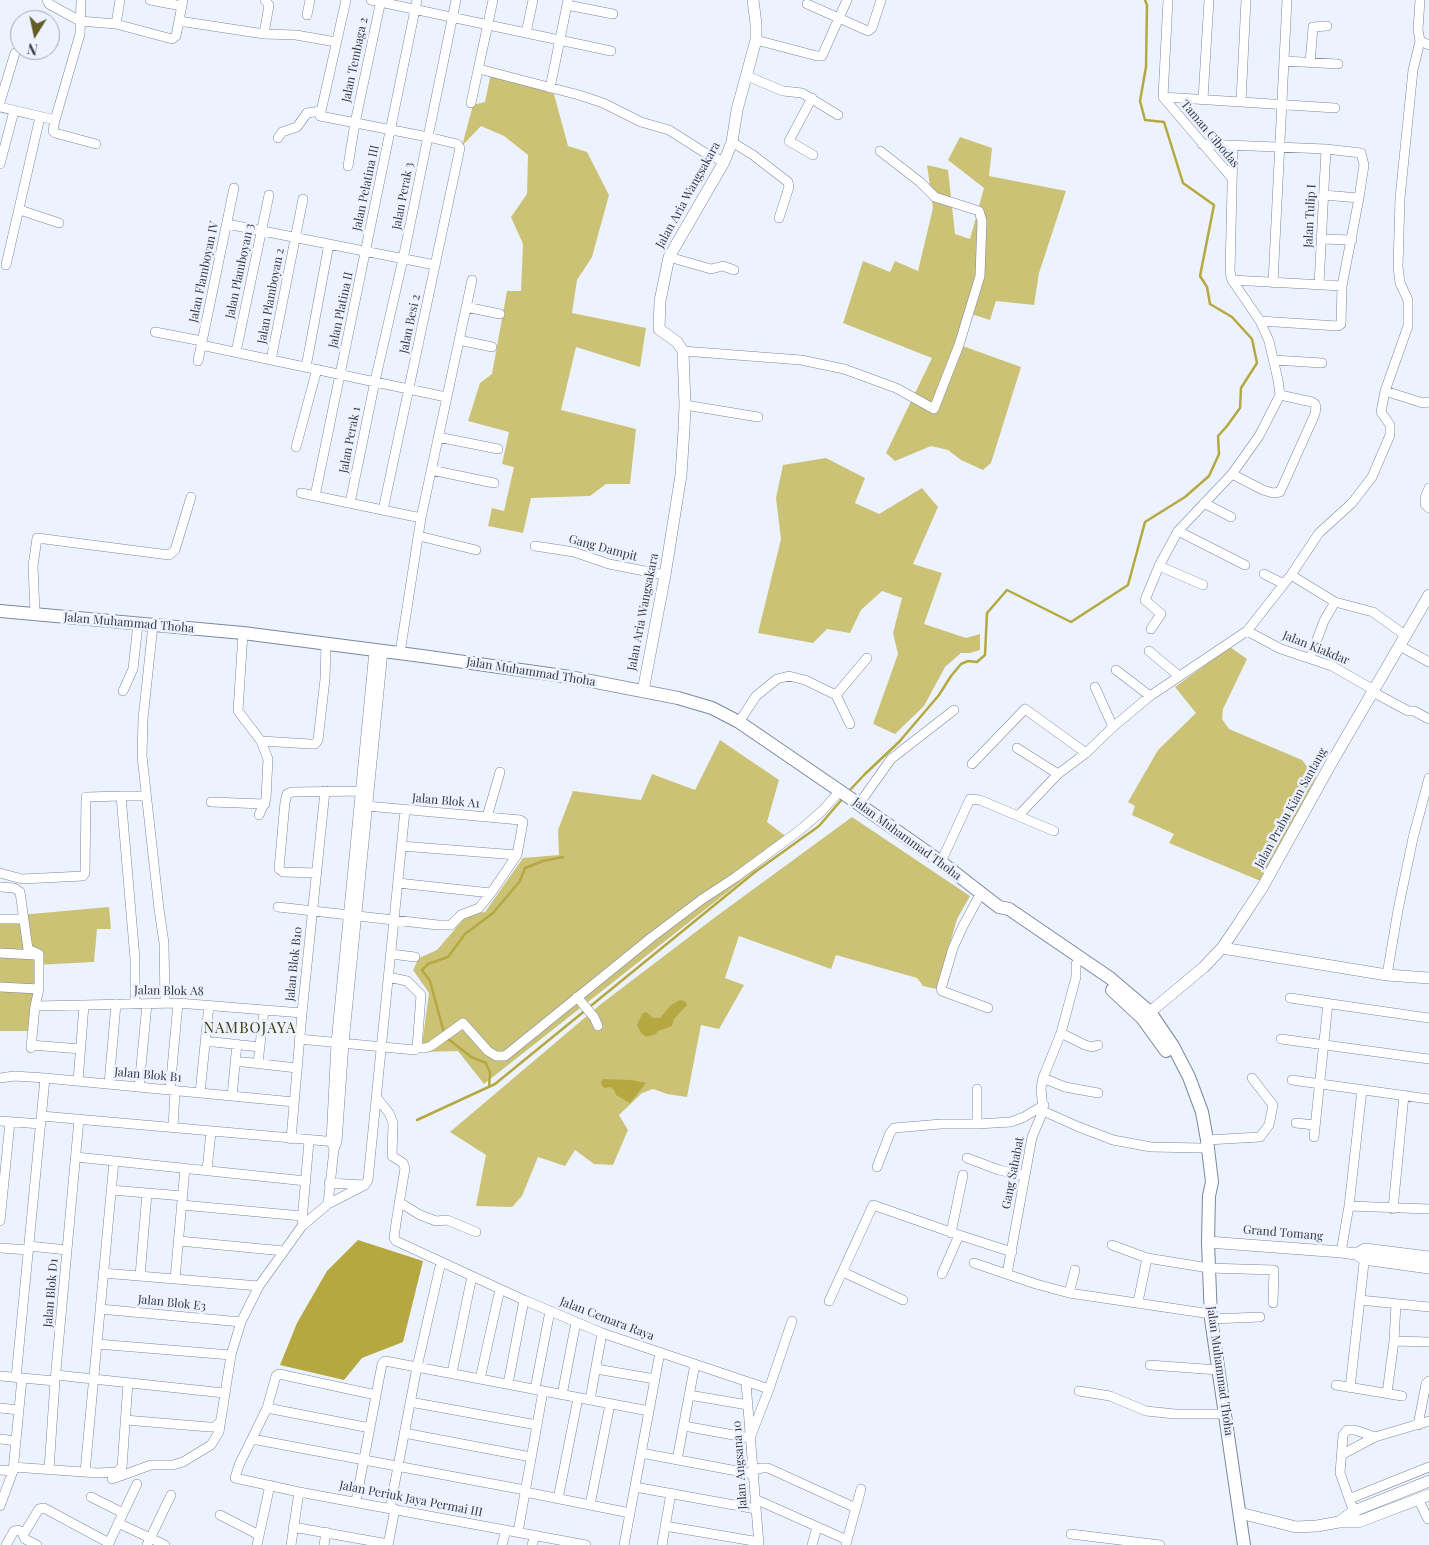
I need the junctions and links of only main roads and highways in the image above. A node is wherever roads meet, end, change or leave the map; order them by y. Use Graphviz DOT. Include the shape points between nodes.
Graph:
graph roads {
  1 [pos="0,611"];
  2 [pos="999,907"];
  3 [pos="1108,981"];
  4 [pos="1169,1048"];
  5 [pos="1244,1545"];
  1 -- 2 [label="main road, Jalan Muhammad Thoha" via="244,633 549,673 678,698 712,708 739,722 858,803"];
  2 -- 3 [label="main road, Jalan Muhammad Thoha" via="1009,909"];
  2 -- 3 [label="main road, Jalan Muhammad Thoha" via="1003,916"];
  3 -- 4 [label="main road, Jalan Muhammad Thoha"];
  3 -- 4 [label="main road, Jalan Muhammad Thoha" via="1150,1012"];
  4 -- 5 [label="main road, Jalan Muhammad Thoha" via="1191,1100 1204,1144 1204,1187 1209,1196 1211,1316"];
}
